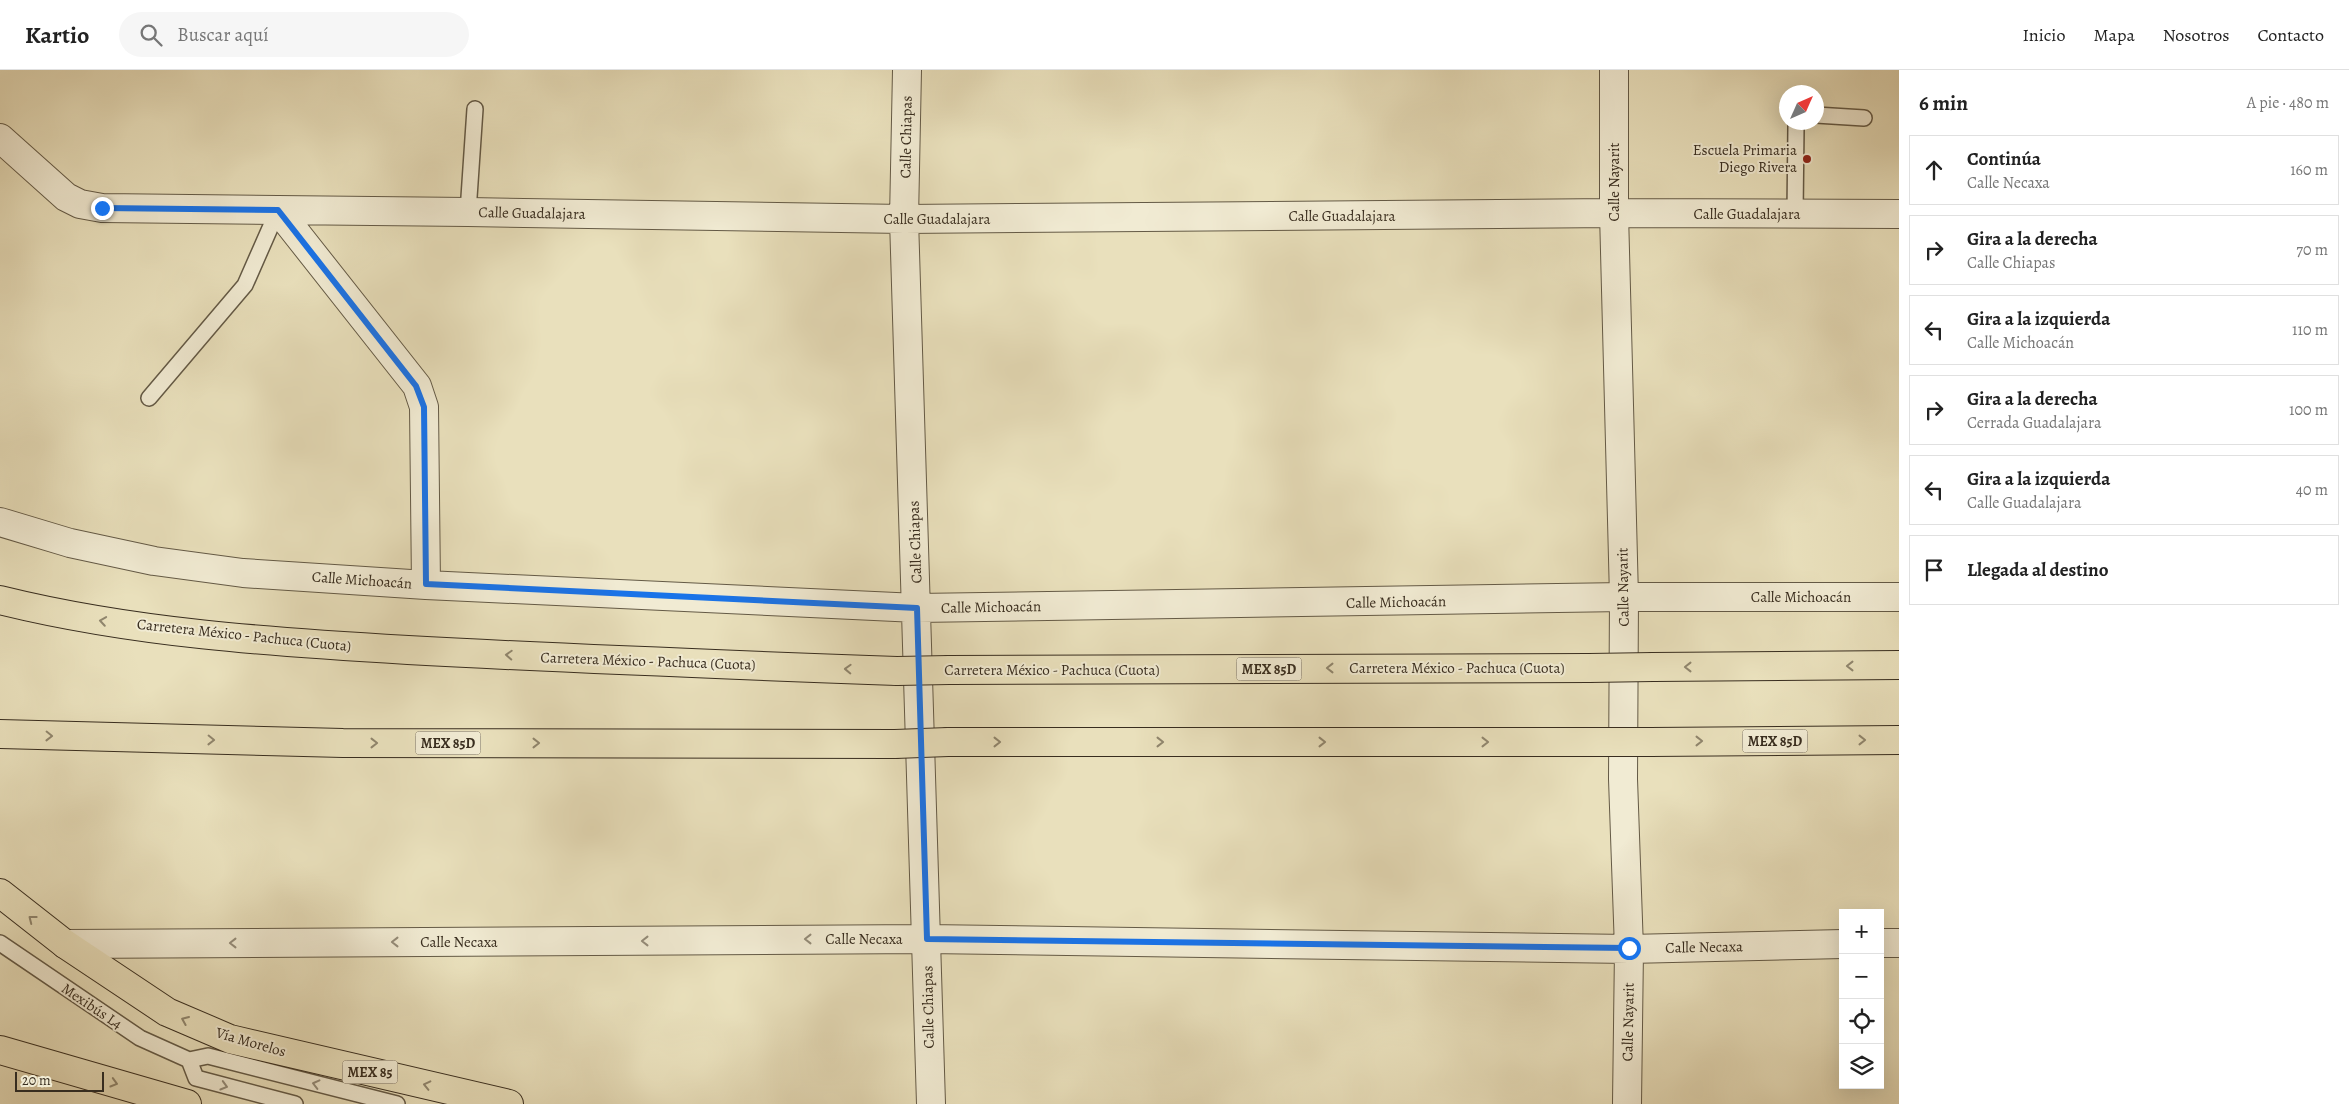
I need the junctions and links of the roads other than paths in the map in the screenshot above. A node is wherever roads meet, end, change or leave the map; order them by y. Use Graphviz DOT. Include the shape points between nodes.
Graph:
graph roads {
  1 [pos="906,70"];
  2 [pos="1614,70"];
  3 [pos="475,109"];
  4 [pos="1824,116"];
  5 [pos="1864,118"];
  6 [pos="1796,130"];
  7 [pos="0,138"];
  8 [pos="278,210"];
  9 [pos="468,212"];
  10 [pos="1614,213"];
  11 [pos="1794,214"];
  12 [pos="1899,214"];
  13 [pos="904,220"];
  14 [pos="149,398"];
  15 [pos="0,522"];
  16 [pos="426,584"];
  17 [pos="1624,597"];
  18 [pos="1899,597"];
  19 [pos="0,600"];
  20 [pos="917,608"];
  21 [pos="1899,665"];
  22 [pos="0,734"];
  23 [pos="1899,740"];
  24 [pos="0,893"];
  25 [pos="927,939"];
  26 [pos="0,943"];
  27 [pos="1884,943"];
  28 [pos="1899,943"];
  29 [pos="65,944"];
  30 [pos="1839,944"];
  31 [pos="1629,948"];
  32 [pos="0,1050"];
  33 [pos="189,1060"];
  34 [pos="186,1104"];
  35 [pos="295,1104"];
  36 [pos="398,1104"];
  37 [pos="509,1104"];
  38 [pos="931,1104"];
  39 [pos="1627,1104"];
  1 -- 13 [label="street, Calle Chiapas"];
  2 -- 10 [label="street, Calle Nayarit"];
  3 -- 9 [label="lane"];
  4 -- 5 [label="lane"];
  6 -- 11 [label="lane"];
  7 -- 8 [label="street, Calle Guadalajara" via="66,197 80,204 102,208"];
  8 -- 9 [label="street, Calle Guadalajara"];
  8 -- 14 [label="lane" via="245,285"];
  8 -- 16 [label="street" via="416,386 421,397 424,407"];
  9 -- 13 [label="street, Calle Guadalajara"];
  10 -- 11 [label="street, Calle Guadalajara"];
  10 -- 13 [label="street, Calle Guadalajara"];
  10 -- 17 [label="street, Calle Nayarit"];
  11 -- 12 [label="street, Calle Guadalajara"];
  13 -- 20 [label="street, Calle Chiapas"];
  15 -- 16 [label="street, Calle Michoacán" via="70,543 154,561 243,573"];
  16 -- 20 [label="street, Calle Michoacán"];
  17 -- 18 [label="street, Calle Michoacán"];
  17 -- 20 [label="street, Calle Michoacán"];
  17 -- 31 [label="street, Calle Nayarit" via="1623,779"];
  21 -- 19 [label="main road, Carretera México - Pachuca (Cuota) / MEX 85D, one-way, bridge" via="897,670 579,660 235,637 47,612"];
  20 -- 25 [label="street, Calle Chiapas"];
  22 -- 23 [label="main road, MEX 85D, one-way, bridge" via="343,743"];
  29 -- 24 [label="main road, Vía Morelos / MEX 85, one-way"];
  25 -- 29 [label="street, Calle Necaxa, one-way"];
  25 -- 31 [label="street, Calle Necaxa"];
  25 -- 38 [label="street, Calle Chiapas"];
  26 -- 33 [label="lane, Mexibús L4" via="140,1038"];
  27 -- 28 [label="street"];
  37 -- 29 [label="main road, Vía Morelos / MEX 85, one-way" via="230,1039 167,1012"];
  30 -- 31 [label="street, Calle Necaxa"];
  31 -- 39 [label="street, Calle Nayarit"];
  32 -- 34 [label="main road, one-way"];
  33 -- 35 [label="lane, one-way" via="196,1078"];
  36 -- 33 [label="lane, one-way" via="208,1056"];
}
